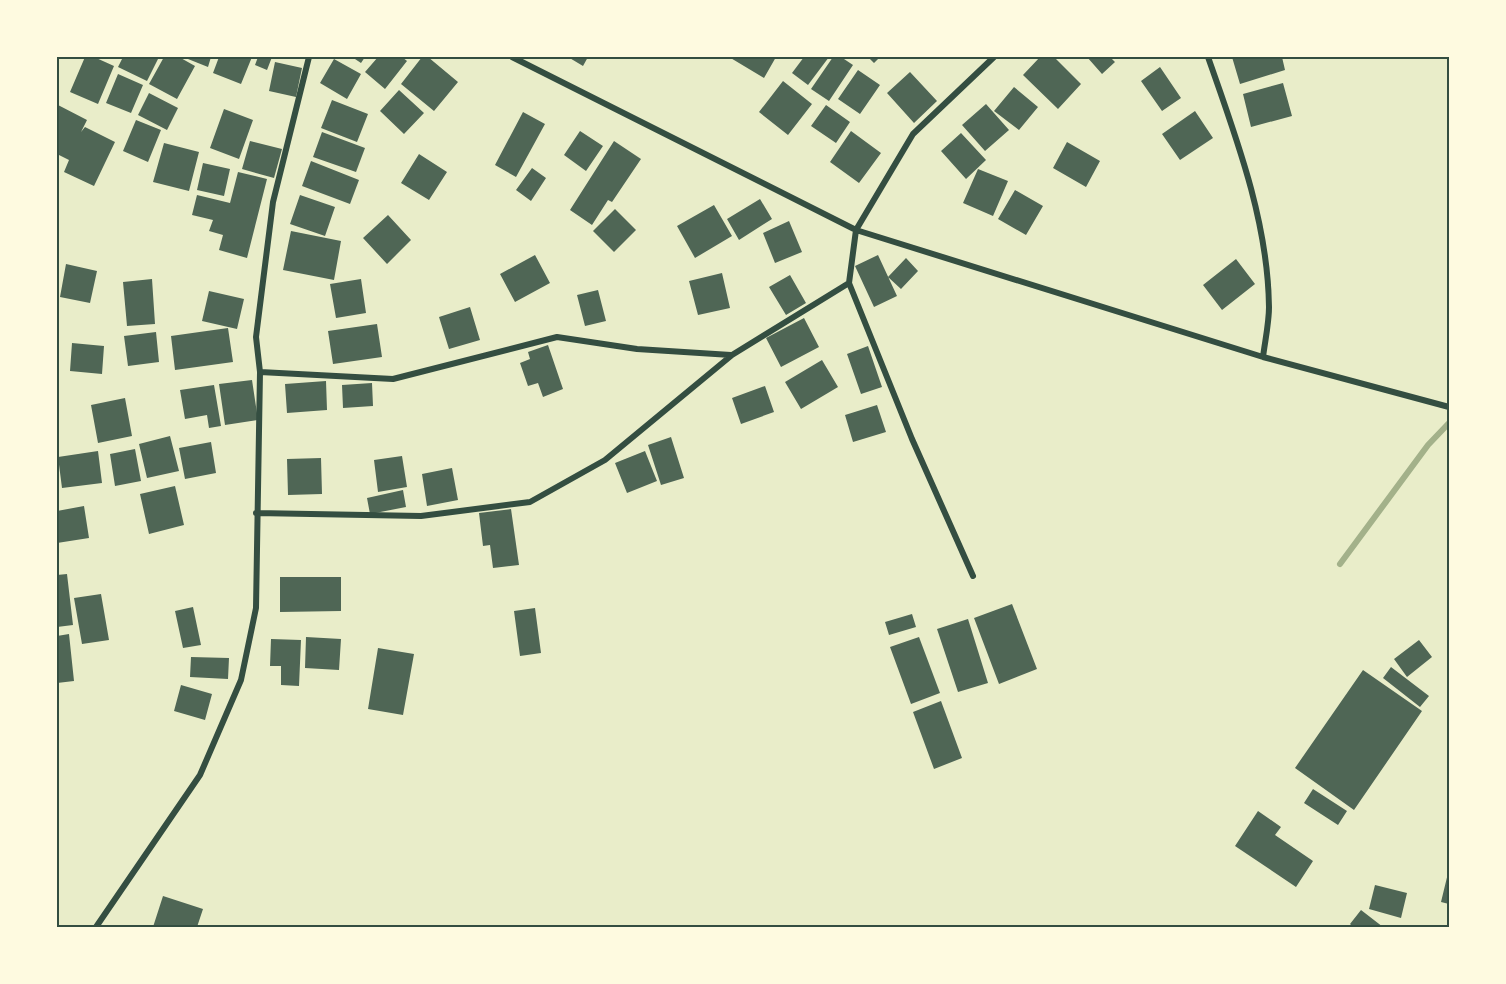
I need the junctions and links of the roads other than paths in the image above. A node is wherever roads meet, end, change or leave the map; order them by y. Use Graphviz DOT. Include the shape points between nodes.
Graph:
graph roads {
  1 [pos="309,57"];
  2 [pos="512,57"];
  3 [pos="994,57"];
  4 [pos="1208,57"];
  5 [pos="856,230"];
  6 [pos="849,283"];
  7 [pos="732,356"];
  8 [pos="1263,357"];
  9 [pos="260,372"];
  10 [pos="1449,407"];
  11 [pos="256,513"];
  12 [pos="973,576"];
  13 [pos="96,927"];
  1 -- 9 [label="street" via="273,202 256,337"];
  2 -- 5 [label="street"];
  3 -- 5 [label="street" via="913,134"];
  4 -- 8 [label="street" via="1238,142 1260,225 1269,307"];
  5 -- 6 [label="street"];
  5 -- 8 [label="street"];
  6 -- 7 [label="street"];
  6 -- 12 [label="street" via="912,440"];
  7 -- 9 [label="street" via="637,349 557,337 393,379"];
  7 -- 11 [label="street" via="605,460 530,502 421,516"];
  8 -- 10 [label="street"];
  9 -- 11 [label="street"];
  11 -- 13 [label="street" via="256,608 241,680 200,775"];
}
